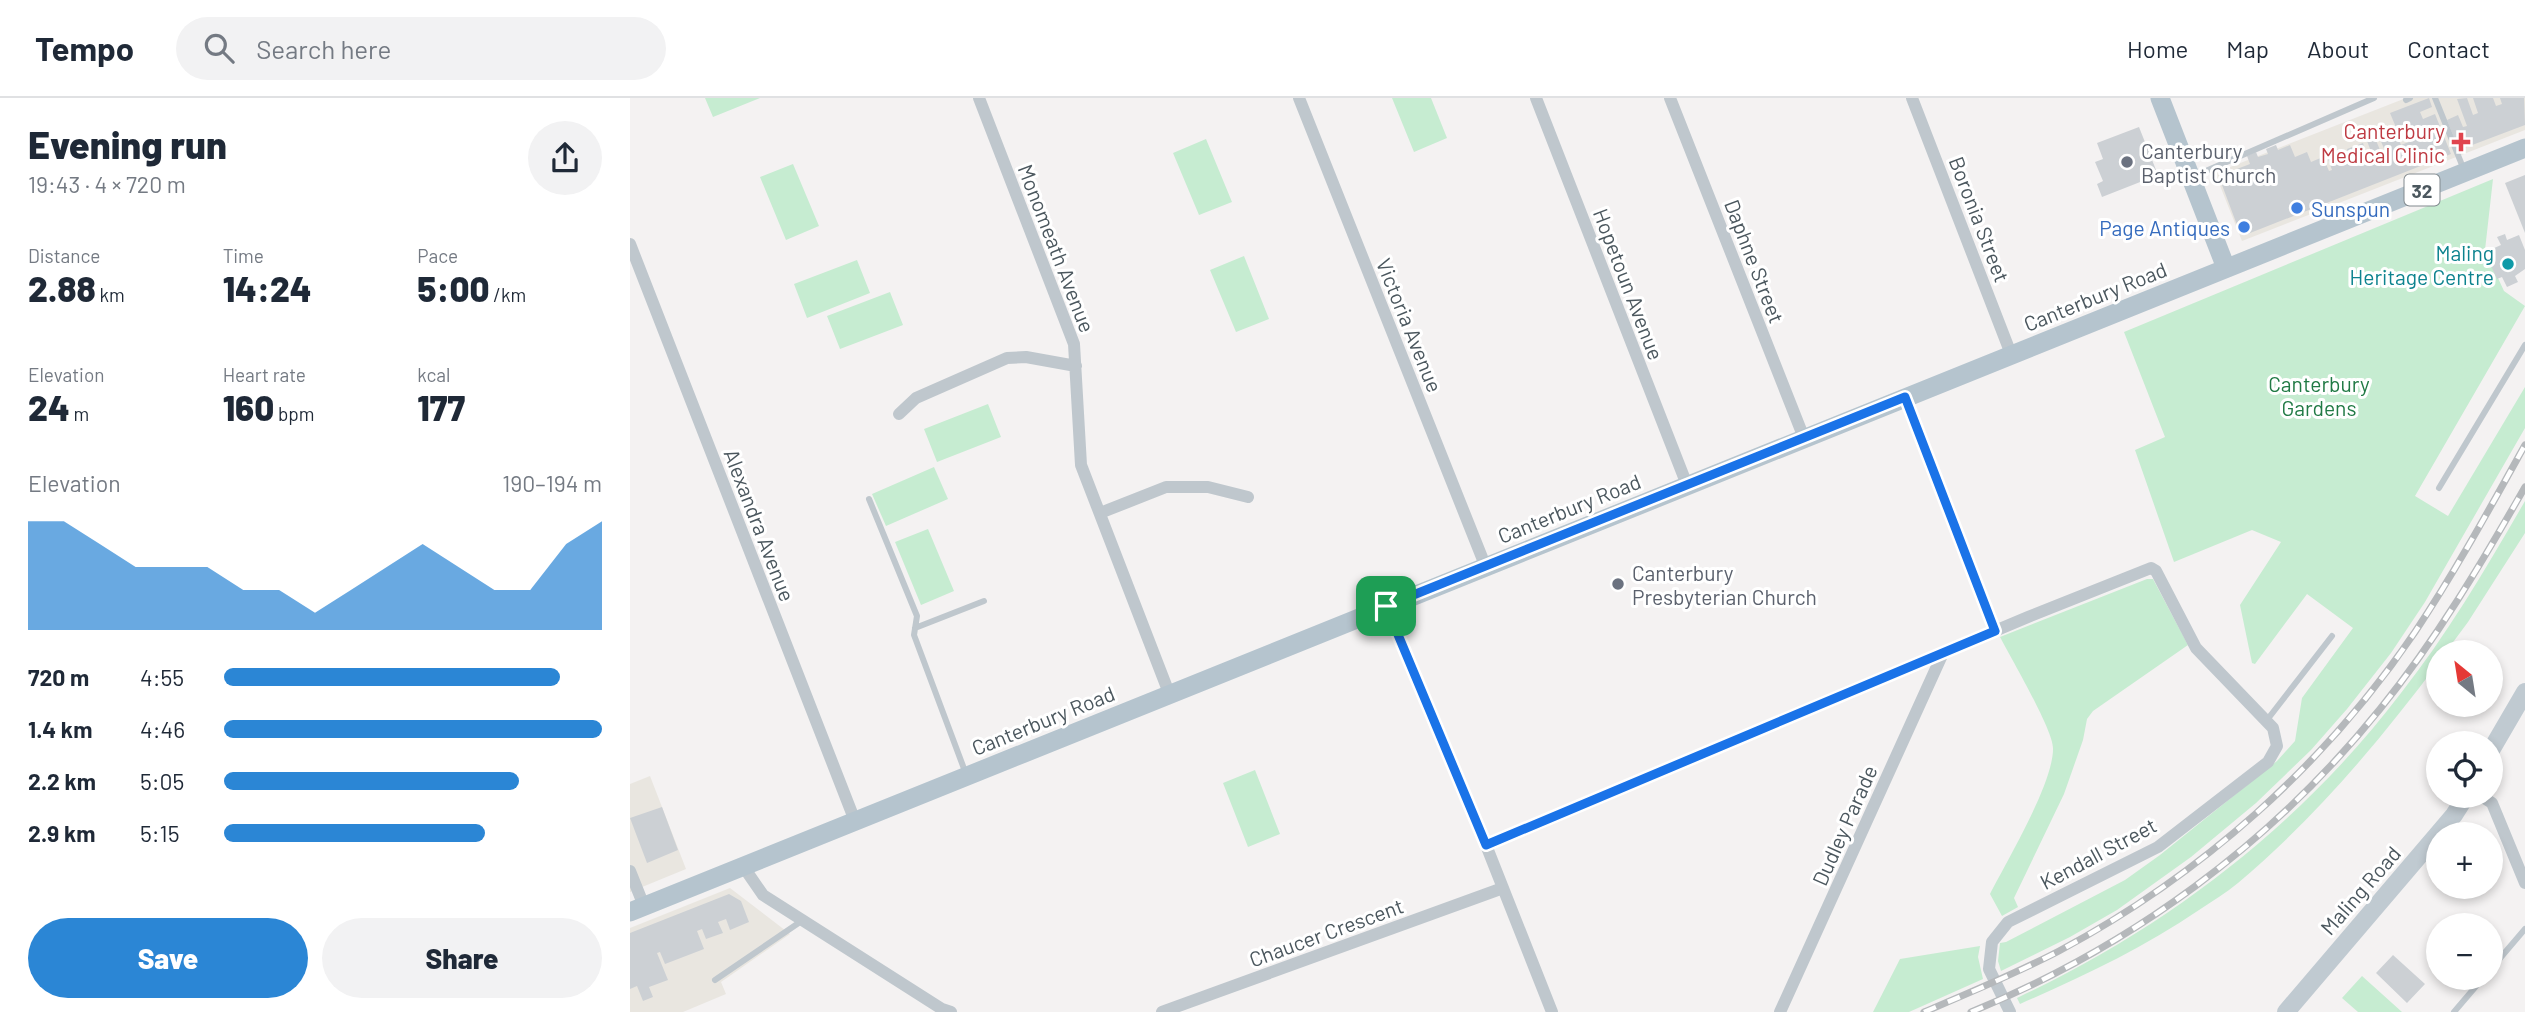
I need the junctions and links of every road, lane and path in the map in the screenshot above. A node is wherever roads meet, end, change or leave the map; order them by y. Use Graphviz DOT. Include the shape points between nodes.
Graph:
graph roads {
  1 [pos="979,98"];
  2 [pos="1299,98"];
  3 [pos="1536,98"];
  4 [pos="1671,98"];
  5 [pos="1912,98"];
  6 [pos="2160,98"];
  7 [pos="2374,98"];
  8 [pos="2435,98"];
  9 [pos="2525,148"];
  10 [pos="2465,172"];
  11 [pos="2190,177"];
  12 [pos="630,244"];
  13 [pos="2226,268"];
  14 [pos="2525,345"];
  15 [pos="2011,354"];
  16 [pos="1076,366"];
  17 [pos="1905,397"];
  18 [pos="898,414"];
  19 [pos="1804,438"];
  20 [pos="1687,485"];
  21 [pos="2440,488"];
  22 [pos="1248,497"];
  23 [pos="869,499"];
  24 [pos="1100,513"];
  25 [pos="1485,565"];
  26 [pos="984,601"];
  27 [pos="1386,606"];
  28 [pos="915,628"];
  29 [pos="1995,631"];
  30 [pos="2332,636"];
  31 [pos="1943,653"];
  32 [pos="2525,692"];
  33 [pos="1169,693"];
  34 [pos="2267,720"];
  35 [pos="2502,731"];
  36 [pos="967,775"];
  37 [pos="2458,808"];
  38 [pos="2494,808"];
  39 [pos="855,821"];
  40 [pos="1486,845"];
  41 [pos="743,866"];
  42 [pos="630,871"];
  43 [pos="2525,883"];
  44 [pos="1503,888"];
  45 [pos="637,909"];
  46 [pos="803,920"];
  47 [pos="2525,929"];
  48 [pos="2503,955"];
  49 [pos="715,980"];
  50 [pos="2473,990"];
  51 [pos="944,1011"];
  52 [pos="1162,1012"];
  53 [pos="1552,1012"];
  54 [pos="1780,1012"];
  55 [pos="2010,1012"];
  56 [pos="2286,1012"];
  57 [pos="2454,1012"];
  1 -- 16 [label="street, Monomeath Avenue" via="1074,344"];
  2 -- 25 [label="street, Victoria Avenue"];
  3 -- 20 [label="street, Hopetoun Avenue"];
  4 -- 19 [label="street, Daphne Street"];
  5 -- 15 [label="street, Boronia Street"];
  6 -- 11 [label="main road"];
  7 -- 11 [label="lane"];
  8 -- 10 [label="lane"];
  9 -- 10 [label="main road, Canterbury Road / 32"];
  10 -- 13 [label="main road, Canterbury Road / 32"];
  11 -- 13 [label="main road"];
  12 -- 39 [label="street, Alexandra Avenue"];
  13 -- 15 [label="main road, Canterbury Road / 32"];
  14 -- 21 [label="lane"];
  15 -- 17 [label="main road, Canterbury Road / 32"];
  16 -- 18 [label="street" via="1007,358 916,398"];
  16 -- 24 [label="street, Monomeath Avenue" via="1081,465"];
  17 -- 19 [label="main road, Canterbury Road / 32"];
  17 -- 29 [label="street"];
  19 -- 20 [label="main road, Canterbury Road / 32"];
  20 -- 25 [label="main road, Canterbury Road / 32"];
  22 -- 24 [label="street" via="1208,486 1166,487"];
  23 -- 28 [label="lane" via="917,616"];
  24 -- 33 [label="street, Monomeath Avenue"];
  25 -- 27 [label="main road, Canterbury Road / 32"];
  26 -- 28 [label="lane"];
  27 -- 33 [label="main road, Canterbury Road / 32"];
  27 -- 40 [label="street"];
  28 -- 36 [label="lane"];
  29 -- 31 [label="street"];
  29 -- 34 [label="street" via="2151,568 2196,648"];
  30 -- 34 [label="lane"];
  31 -- 40 [label="street"];
  31 -- 54 [label="street, Dudley Parade"];
  32 -- 35 [label="street"];
  33 -- 36 [label="main road, Canterbury Road / 32"];
  34 -- 55 [label="street, Kendall Street" via="2277,746 2268,762 2158,847 2008,922 1992,942 1989,969"];
  36 -- 39 [label="main road, Canterbury Road / 32"];
  37 -- 56 [label="street, Maling Road"];
  38 -- 43 [label="street"];
  39 -- 41 [label="main road, Canterbury Road / 32"];
  40 -- 44 [label="street"];
  41 -- 45 [label="main road, Canterbury Road / 32"];
  41 -- 46 [label="street" via="763,895"];
  42 -- 45 [label="street"];
  44 -- 52 [label="street, Chaucer Crescent"];
  44 -- 53 [label="street"];
  46 -- 49 [label="lane"];
  46 -- 51 [label="street"];
  47 -- 48 [label="lane"];
  50 -- 57 [label="lane"];
}
